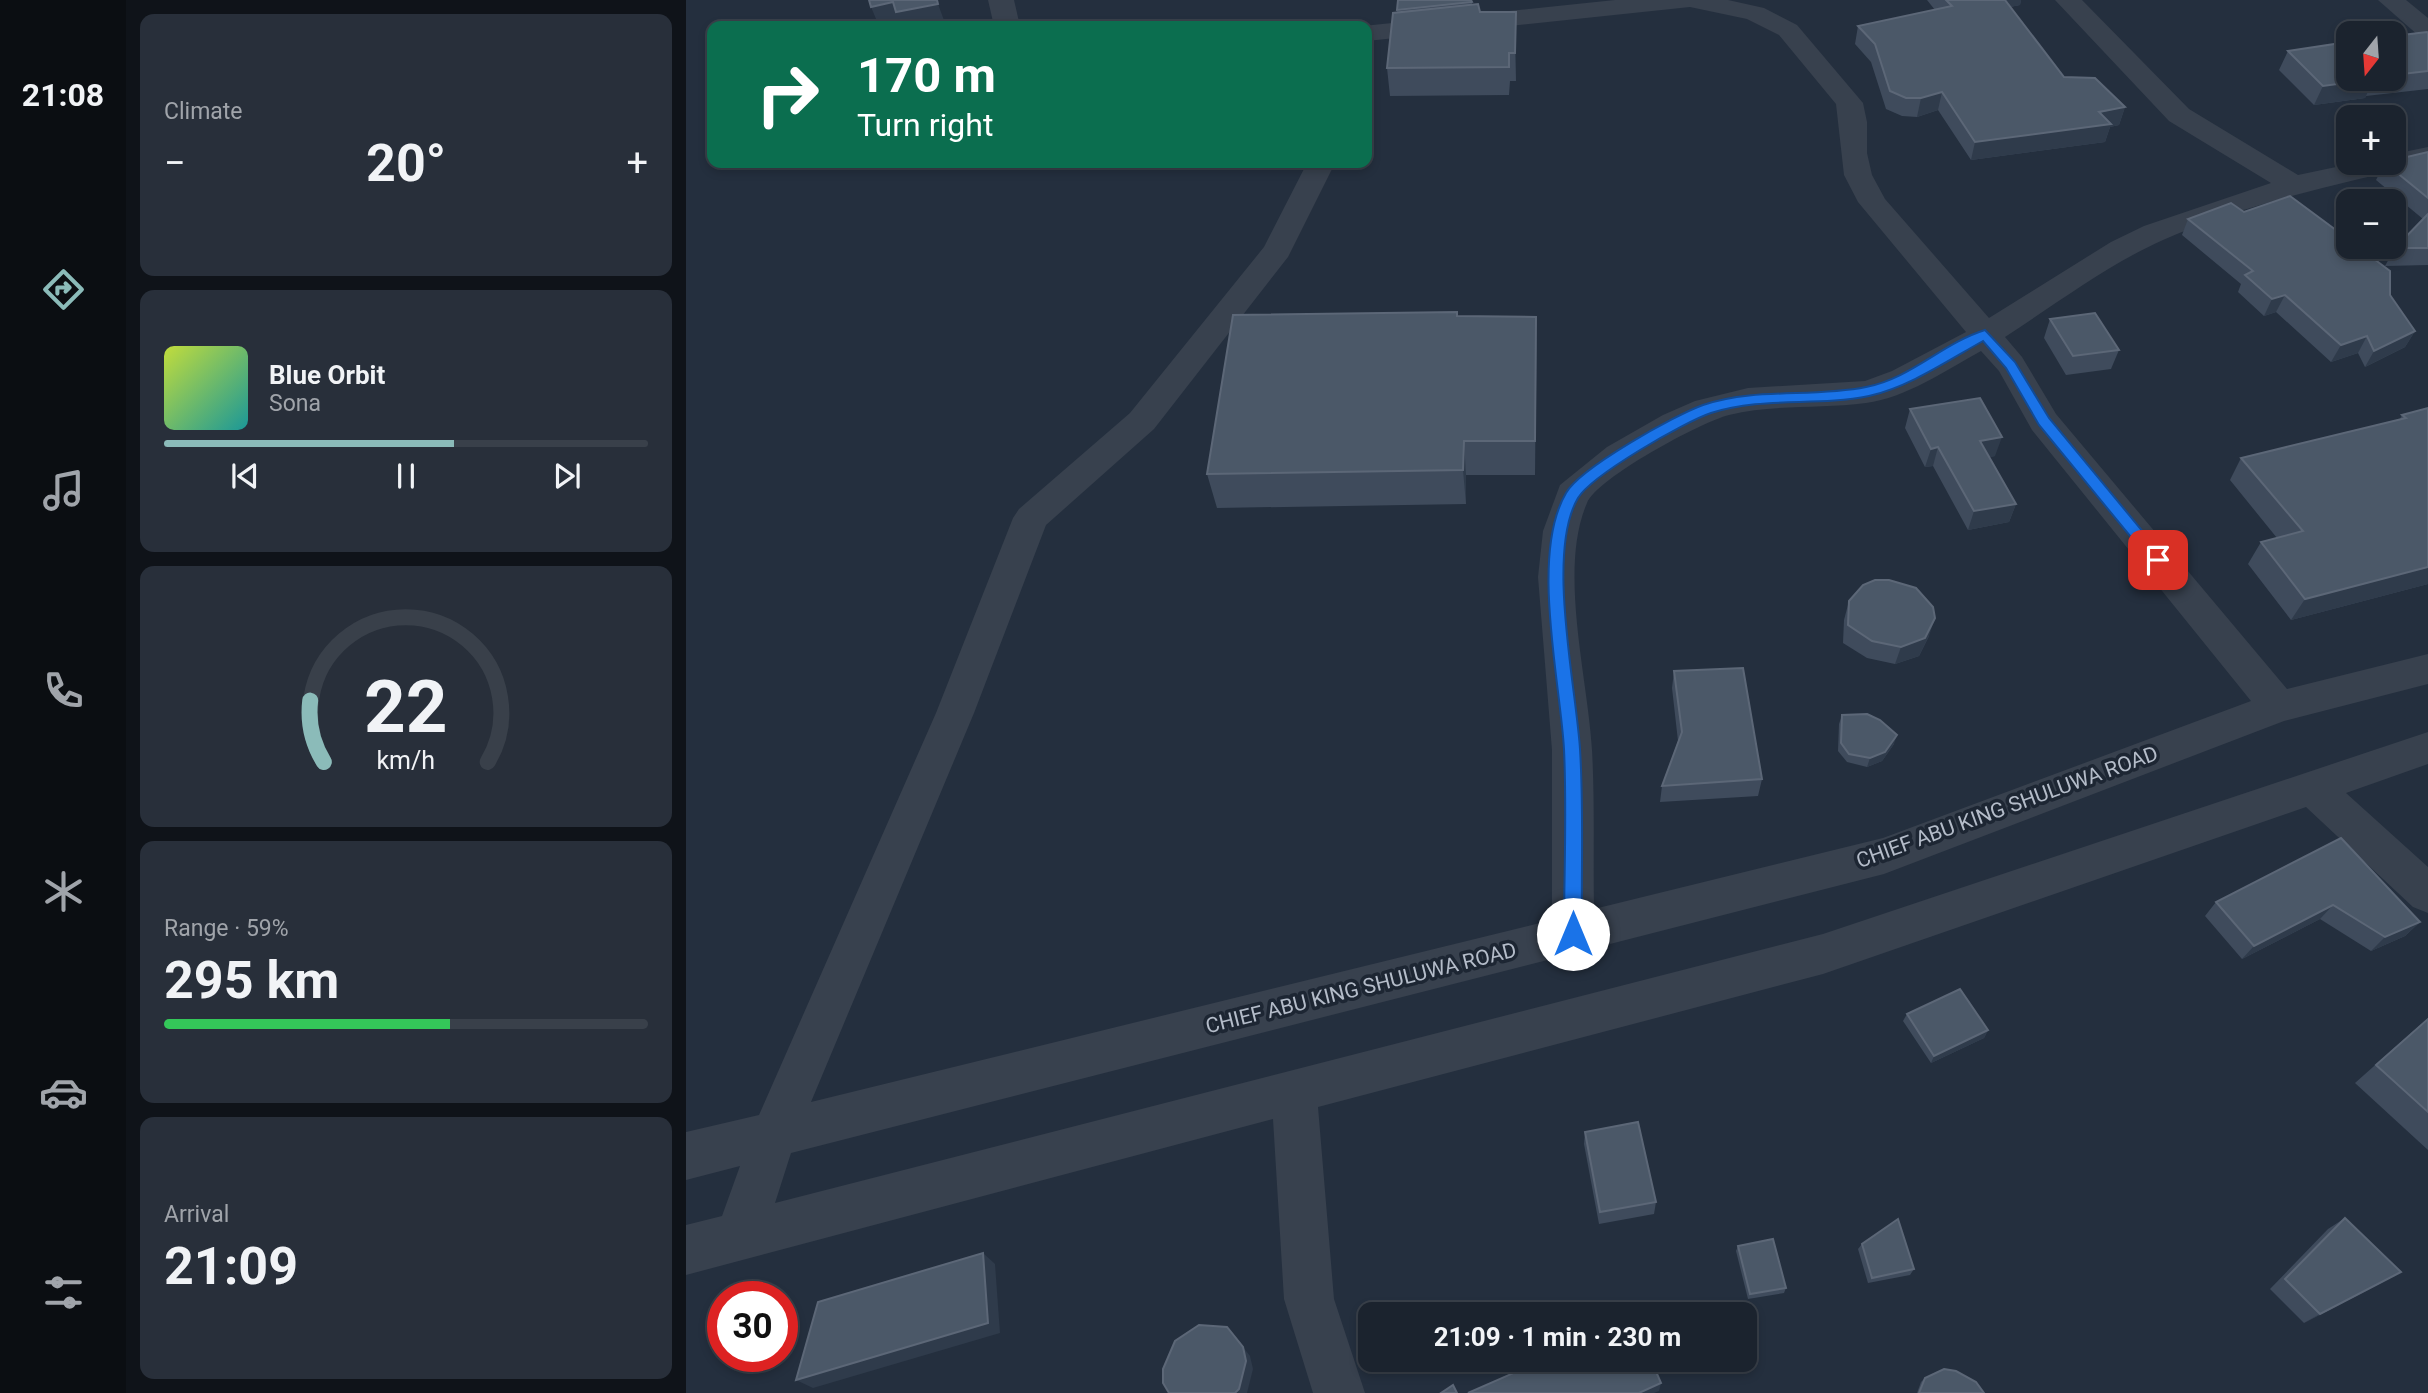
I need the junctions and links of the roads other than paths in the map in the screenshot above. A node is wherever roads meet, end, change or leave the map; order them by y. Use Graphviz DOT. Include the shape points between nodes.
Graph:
graph roads {
  1 [pos="1002,0"];
  2 [pos="1690,0"];
  3 [pos="2068,0"];
  4 [pos="2391,0"];
  5 [pos="1006,21"];
  6 [pos="2428,31"];
  7 [pos="1372,38"];
  8 [pos="2428,155"];
  9 [pos="1318,168"];
  10 [pos="2294,185"];
  11 [pos="1985,335"];
  12 [pos="2428,669"];
  13 [pos="2279,707"];
  14 [pos="2428,748"];
  15 [pos="2311,786"];
  16 [pos="2428,894"];
  17 [pos="1573,934"];
  18 [pos="1294,1092"];
  19 [pos="775,1134"];
  20 [pos="686,1157"];
  21 [pos="740,1236"];
  22 [pos="686,1250"];
  23 [pos="1339,1393"];
  1 -- 5 [label="street"];
  2 -- 7 [label="street"];
  2 -- 11 [label="street" via="1755,13 1788,30 1849,103 1858,175 1872,202"];
  3 -- 10 [label="street" via="2179,115"];
  4 -- 6 [label="street"];
  8 -- 10 [label="street"];
  9 -- 19 [label="street" via="1277,250 1142,421 1031,518 955,712"];
  10 -- 11 [label="street" via="2154,233"];
  11 -- 13 [label="street" via="2011,365 2044,422"];
  11 -- 17 [label="street" via="1903,379 1867,392 1748,399 1707,409 1619,456 1572,494 1561,531 1556,577 1572,750"];
  12 -- 13 [label="street, CHIEF ABU KING SHULUWA ROAD"];
  13 -- 17 [label="street, CHIEF ABU KING SHULUWA ROAD" via="1884,856"];
  14 -- 15 [label="street"];
  15 -- 16 [label="street"];
  15 -- 18 [label="street" via="1823,954"];
  17 -- 19 [label="street, CHIEF ABU KING SHULUWA ROAD"];
  18 -- 21 [label="street"];
  18 -- 23 [label="street" via="1309,1299"];
  19 -- 20 [label="street, CHIEF ABU KING SHULUWA ROAD"];
  19 -- 21 [label="street"];
  21 -- 22 [label="street"];
}
